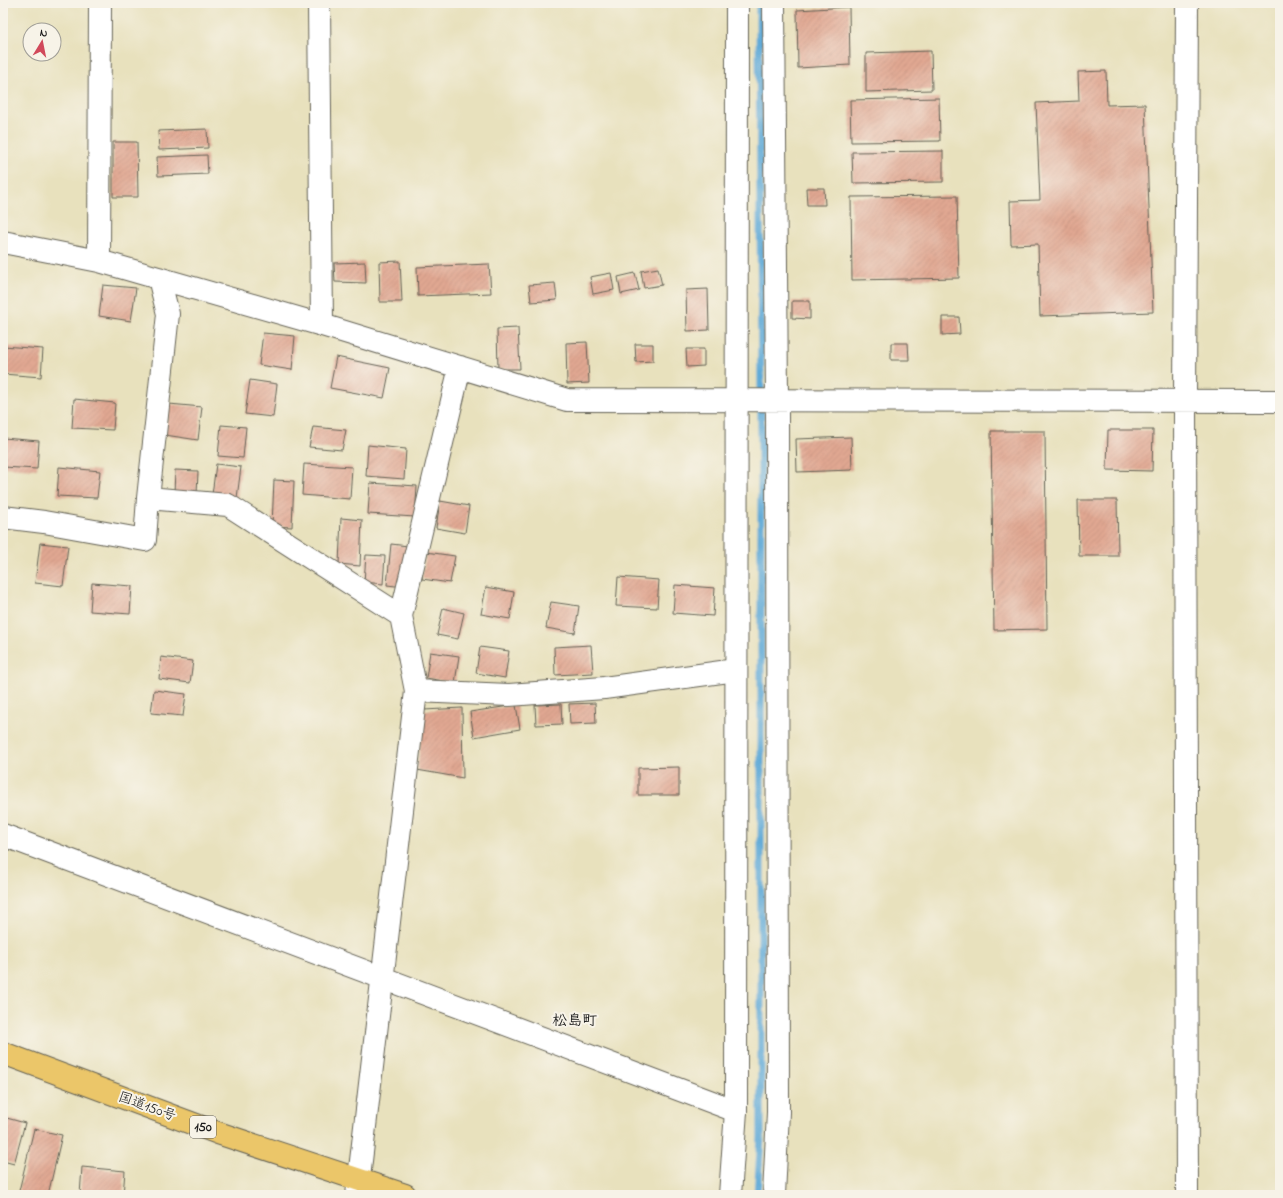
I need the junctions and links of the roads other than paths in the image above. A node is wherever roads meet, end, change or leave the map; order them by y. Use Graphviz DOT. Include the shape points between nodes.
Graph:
graph roads {
  1 [pos="100,3"];
  2 [pos="319,3"];
  3 [pos="737,3"];
  4 [pos="774,3"];
  5 [pos="1187,3"];
  6 [pos="3,242"];
  7 [pos="99,261"];
  8 [pos="159,278"];
  9 [pos="322,325"];
  10 [pos="460,368"];
  11 [pos="758,400"];
  12 [pos="1185,401"];
  13 [pos="1280,401"];
  14 [pos="148,498"];
  15 [pos="3,517"];
  16 [pos="401,616"];
  17 [pos="736,670"];
  18 [pos="416,691"];
  19 [pos="3,835"];
  20 [pos="382,977"];
  21 [pos="3,1053"];
  22 [pos="736,1111"];
  23 [pos="359,1187"];
  24 [pos="405,1195"];
  25 [pos="730,1195"];
  26 [pos="774,1195"];
  27 [pos="1187,1195"];
  1 -- 7 [label="street"];
  2 -- 9 [label="street"];
  3 -- 11 [label="street"];
  4 -- 11 [label="street"];
  5 -- 12 [label="street"];
  6 -- 7 [label="street"];
  7 -- 8 [label="street"];
  8 -- 9 [label="street"];
  8 -- 14 [label="street" via="168,314"];
  9 -- 10 [label="street"];
  10 -- 11 [label="street" via="567,400"];
  10 -- 16 [label="street"];
  11 -- 12 [label="street"];
  11 -- 17 [label="street"];
  11 -- 26 [label="street" via="778,1112"];
  12 -- 13 [label="street"];
  12 -- 27 [label="street"];
  14 -- 15 [label="street" via="145,540"];
  14 -- 16 [label="street" via="228,505"];
  16 -- 18 [label="street"];
  17 -- 18 [label="street" via="604,688 509,695"];
  17 -- 22 [label="street"];
  18 -- 20 [label="street"];
  19 -- 20 [label="street"];
  20 -- 22 [label="street"];
  20 -- 23 [label="street"];
  21 -- 23 [label="highway, 国道150号 / 150"];
  22 -- 25 [label="street"];
  23 -- 24 [label="highway, 国道150号 / 150"];
}
